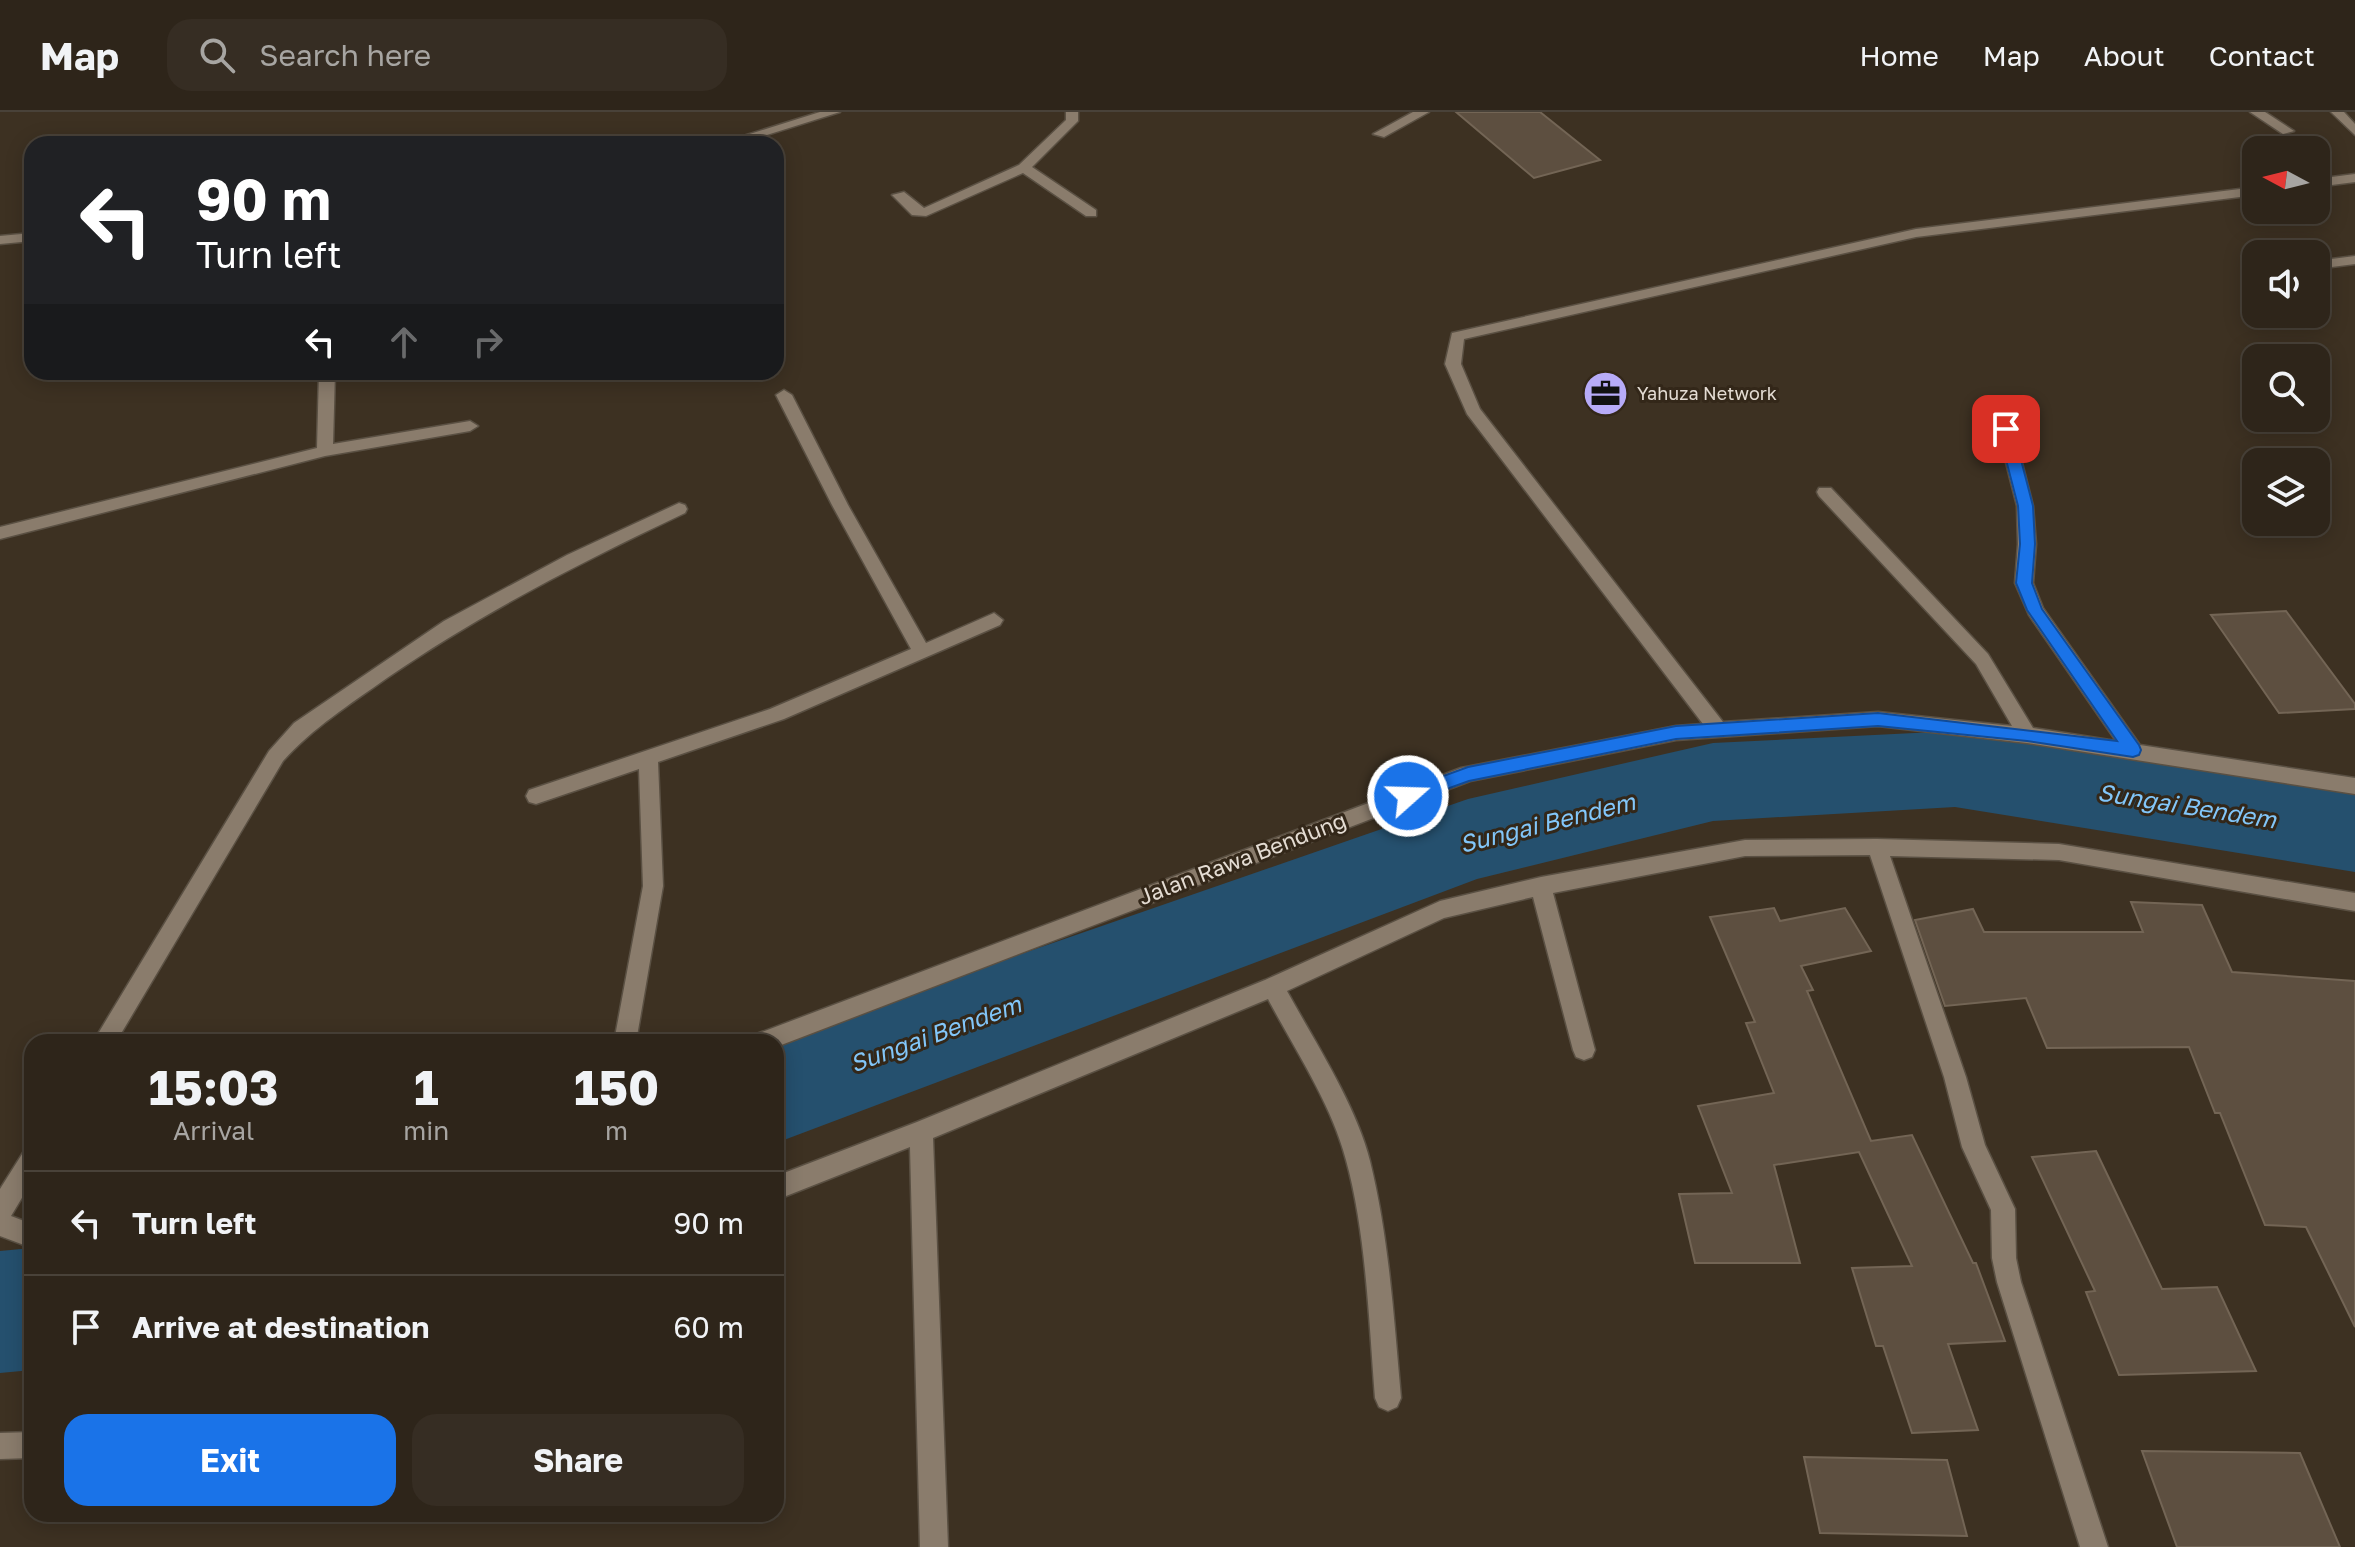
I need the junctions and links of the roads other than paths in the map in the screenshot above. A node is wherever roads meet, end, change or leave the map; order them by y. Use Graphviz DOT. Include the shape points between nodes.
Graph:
graph roads {
  1 [pos="834,112"];
  2 [pos="1072,112"];
  3 [pos="1423,112"];
  4 [pos="2256,112"];
  5 [pos="2337,112"];
  6 [pos="2288,131"];
  7 [pos="2355,131"];
  8 [pos="1379,134"];
  9 [pos="752,136"];
  10 [pos="1024,168"];
  11 [pos="2355,178"];
  12 [pos="2330,181"];
  13 [pos="2242,193"];
  14 [pos="899,195"];
  15 [pos="1091,213"];
  16 [pos="24,238"];
  17 [pos="0,240"];
  18 [pos="2355,260"];
  19 [pos="2330,263"];
  20 [pos="327,380"];
  21 [pos="784,395"];
  22 [pos="1999,404"];
  23 [pos="470,426"];
  24 [pos="325,451"];
  25 [pos="1825,492"];
  26 [pos="679,509"];
  27 [pos="0,533"];
  28 [pos="994,620"];
  29 [pos="922,652"];
  30 [pos="1718,730"];
  31 [pos="2027,735"];
  32 [pos="2133,750"];
  33 [pos="648,759"];
  34 [pos="2355,786"];
  35 [pos="536,796"];
  36 [pos="1877,847"];
  37 [pos="1541,886"];
  38 [pos="2355,902"];
  39 [pos="1273,987"];
  40 [pos="109,1034"];
  41 [pos="626,1034"];
  42 [pos="783,1034"];
  43 [pos="1584,1050"];
  44 [pos="921,1132"];
  45 [pos="24,1172"];
  46 [pos="784,1185"];
  47 [pos="0,1211"];
  48 [pos="0,1224"];
  49 [pos="24,1233"];
  50 [pos="1388,1398"];
  51 [pos="24,1445"];
  52 [pos="0,1446"];
  53 [pos="934,1547"];
  54 [pos="2094,1547"];
  1 -- 9 [label="street"];
  2 -- 10 [label="street" via="1072,121"];
  3 -- 8 [label="street"];
  4 -- 6 [label="street"];
  5 -- 7 [label="street"];
  10 -- 14 [label="street" via="923,213"];
  10 -- 15 [label="street"];
  11 -- 12 [label="street"];
  13 -- 30 [label="street" via="1916,233 1457,336 1453,364 1473,410"];
  16 -- 17 [label="street"];
  18 -- 19 [label="street"];
  20 -- 24 [label="street"];
  21 -- 29 [label="street"];
  22 -- 32 [label="street" via="2025,506 2024,583 2035,610"];
  23 -- 24 [label="street"];
  24 -- 27 [label="street"];
  25 -- 31 [label="street" via="1982,659"];
  26 -- 40 [label="street" via="450,626 301,728 276,756"];
  28 -- 29 [label="street"];
  29 -- 33 [label="street" via="777,714"];
  30 -- 31 [label="street, Jalan Rawa Bendung" via="1878,719"];
  30 -- 42 [label="street, Jalan Rawa Bendung" via="1676,733 1468,774"];
  31 -- 32 [label="street, Jalan Rawa Bendung"];
  32 -- 34 [label="street, Jalan Rawa Bendung"];
  33 -- 35 [label="street"];
  33 -- 41 [label="street" via="653,886"];
  36 -- 37 [label="street" via="1745,848"];
  36 -- 38 [label="street" via="2059,852"];
  36 -- 54 [label="street" via="1974,1147 2003,1209 2009,1282"];
  37 -- 39 [label="street" via="1440,910"];
  37 -- 43 [label="street"];
  39 -- 44 [label="street"];
  39 -- 50 [label="street" via="1332,1096 1358,1159 1377,1268"];
  44 -- 46 [label="street"];
  44 -- 53 [label="street"];
  45 -- 47 [label="street"];
  48 -- 49 [label="street"];
  51 -- 52 [label="street"];
}
